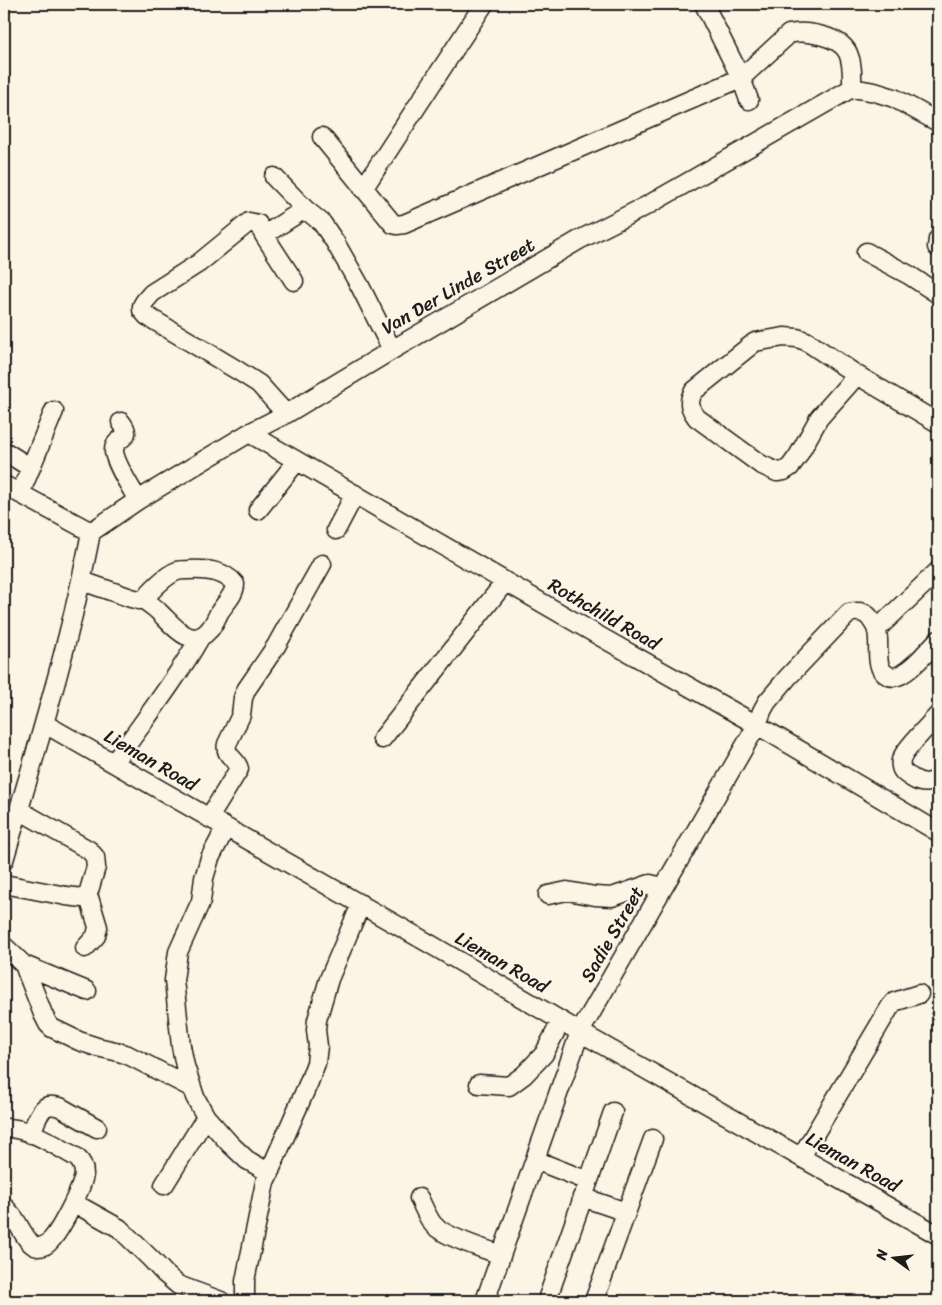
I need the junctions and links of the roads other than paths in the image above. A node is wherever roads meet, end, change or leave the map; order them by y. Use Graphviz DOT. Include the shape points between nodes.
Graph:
graph roads {
  1 [pos="484,4"];
  2 [pos="704,4"];
  3 [pos="742,78"];
  4 [pos="852,88"];
  5 [pos="749,100"];
  6 [pos="938,122"];
  7 [pos="322,137"];
  8 [pos="274,177"];
  9 [pos="363,189"];
  10 [pos="304,209"];
  11 [pos="264,235"];
  12 [pos="938,239"];
  13 [pos="938,247"];
  14 [pos="866,252"];
  15 [pos="294,281"];
  16 [pos="938,294"];
  17 [pos="392,350"];
  18 [pos="857,375"];
  19 [pos="54,411"];
  20 [pos="286,414"];
  21 [pos="121,422"];
  22 [pos="938,422"];
  23 [pos="249,433"];
  24 [pos="4,452"];
  25 [pos="297,460"];
  26 [pos="31,468"];
  27 [pos="4,485"];
  28 [pos="20,494"];
  29 [pos="355,494"];
  30 [pos="138,500"];
  31 [pos="258,510"];
  32 [pos="336,530"];
  33 [pos="91,532"];
  34 [pos="322,564"];
  35 [pos="938,570"];
  36 [pos="82,581"];
  37 [pos="505,582"];
  38 [pos="144,600"];
  39 [pos="877,629"];
  40 [pos="201,636"];
  41 [pos="938,640"];
  42 [pos="938,715"];
  43 [pos="45,724"];
  44 [pos="757,725"];
  45 [pos="382,739"];
  46 [pos="114,764"];
  47 [pos="938,780"];
  48 [pos="19,810"];
  49 [pos="216,822"];
  50 [pos="938,832"];
  51 [pos="5,852"];
  52 [pos="4,884"];
  53 [pos="663,887"];
  54 [pos="88,894"];
  55 [pos="548,895"];
  56 [pos="361,904"];
  57 [pos="4,946"];
  58 [pos="85,948"];
  59 [pos="24,965"];
  60 [pos="87,991"];
  61 [pos="919,994"];
  62 [pos="560,1021"];
  63 [pos="580,1032"];
  64 [pos="479,1084"];
  65 [pos="192,1088"];
  66 [pos="613,1112"];
  67 [pos="206,1117"];
  68 [pos="4,1128"];
  69 [pos="97,1128"];
  70 [pos="31,1134"];
  71 [pos="653,1139"];
  72 [pos="801,1157"];
  73 [pos="535,1160"];
  74 [pos="270,1173"];
  75 [pos="164,1184"];
  76 [pos="585,1189"];
  77 [pos="419,1198"];
  78 [pos="74,1203"];
  79 [pos="4,1206"];
  80 [pos="626,1212"];
  81 [pos="938,1235"];
  82 [pos="501,1255"];
  83 [pos="548,1296"];
  84 [pos="221,1301"];
  85 [pos="245,1301"];
  86 [pos="485,1301"];
  87 [pos="594,1301"];
  1 -- 9 [label="street"];
  2 -- 3 [label="street"];
  3 -- 4 [label="street" via="789,34 808,32 830,39 848,52"];
  3 -- 5 [label="street"];
  3 -- 9 [label="street" via="404,224 393,224"];
  4 -- 6 [label="street" via="894,98"];
  4 -- 17 [label="street, Van Der Linde Street" via="579,240"];
  7 -- 9 [label="street"];
  8 -- 10 [label="street"];
  10 -- 11 [label="street"];
  10 -- 17 [label="street" via="322,223 335,242"];
  11 -- 15 [label="street"];
  11 -- 20 [label="street" via="258,224 249,222 199,263 152,293 142,310 259,384"];
  12 -- 13 [label="street"];
  14 -- 16 [label="street"];
  17 -- 20 [label="street, Van Der Linde Street"];
  18 -- 18 [label="street" via="819,418 798,456 784,471 777,472 760,464 697,418 691,409 694,392 755,342 769,339 784,337 806,341"];
  18 -- 22 [label="street"];
  19 -- 26 [label="street"];
  20 -- 23 [label="street, Van Der Linde Street"];
  21 -- 30 [label="street" via="127,432 115,445 114,452"];
  23 -- 25 [label="street, Rothchild Road"];
  23 -- 30 [label="street, Van Der Linde Street"];
  24 -- 26 [label="street"];
  25 -- 29 [label="street, Rothchild Road"];
  25 -- 31 [label="street"];
  26 -- 28 [label="street"];
  27 -- 28 [label="street"];
  28 -- 33 [label="street"];
  29 -- 32 [label="street"];
  29 -- 37 [label="street, Rothchild Road"];
  30 -- 33 [label="street, Van Der Linde Street"];
  33 -- 36 [label="street"];
  34 -- 49 [label="street" via="276,646 246,690 241,715 226,744 227,753 239,769"];
  35 -- 39 [label="street"];
  36 -- 38 [label="street"];
  36 -- 43 [label="street"];
  37 -- 44 [label="street, Rothchild Road"];
  37 -- 45 [label="street"];
  38 -- 40 [label="street" via="182,634 192,638"];
  38 -- 40 [label="street" via="177,571 214,570 229,578 235,584 232,595 210,630"];
  39 -- 41 [label="street" via="879,666 892,677 908,670"];
  39 -- 44 [label="street, Sadie Street" via="865,613 849,613 767,702"];
  40 -- 46 [label="street"];
  42 -- 47 [label="street" via="905,752 900,766 903,772 923,783"];
  43 -- 46 [label="street, Lieman Road"];
  43 -- 48 [label="street"];
  44 -- 50 [label="street, Rothchild Road"];
  44 -- 53 [label="street, Sadie Street"];
  46 -- 49 [label="street, Lieman Road"];
  48 -- 51 [label="street"];
  48 -- 54 [label="street" via="89,850 95,857 96,867"];
  49 -- 56 [label="street, Lieman Road"];
  49 -- 65 [label="street" via="201,901 178,952 174,980 180,1046"];
  52 -- 54 [label="street" via="76,898"];
  53 -- 55 [label="street" via="650,884 612,897 567,891"];
  53 -- 63 [label="street, Sadie Street"];
  54 -- 58 [label="street" via="98,927 96,936"];
  56 -- 62 [label="street, Lieman Road"];
  56 -- 74 [label="street" via="329,980 317,1020 316,1063"];
  57 -- 59 [label="street"];
  59 -- 60 [label="street"];
  59 -- 65 [label="street" via="43,1014 52,1028 79,1041 128,1055"];
  61 -- 72 [label="street" via="894,1002 890,1007"];
  62 -- 63 [label="street, Lieman Road"];
  62 -- 64 [label="street" via="544,1054 524,1075 509,1086"];
  63 -- 72 [label="street, Lieman Road"];
  63 -- 73 [label="street, Sadie Street"];
  65 -- 67 [label="street"];
  66 -- 76 [label="street"];
  67 -- 74 [label="street" via="247,1160"];
  67 -- 75 [label="street"];
  68 -- 70 [label="street"];
  69 -- 70 [label="street" via="60,1107 47,1106"];
  70 -- 78 [label="street" via="80,1160 84,1175"];
  71 -- 80 [label="street"];
  72 -- 81 [label="street, Lieman Road"];
  73 -- 76 [label="street"];
  73 -- 82 [label="street, Sadie Street"];
  74 -- 85 [label="street" via="265,1182 244,1281"];
  76 -- 80 [label="street"];
  76 -- 83 [label="street"];
  77 -- 82 [label="street" via="431,1223 437,1228"];
  78 -- 79 [label="street" via="51,1240 41,1247 30,1243"];
  78 -- 84 [label="street" via="118,1228 178,1285"];
  80 -- 87 [label="street"];
  82 -- 86 [label="street, Sadie Street"];
}
